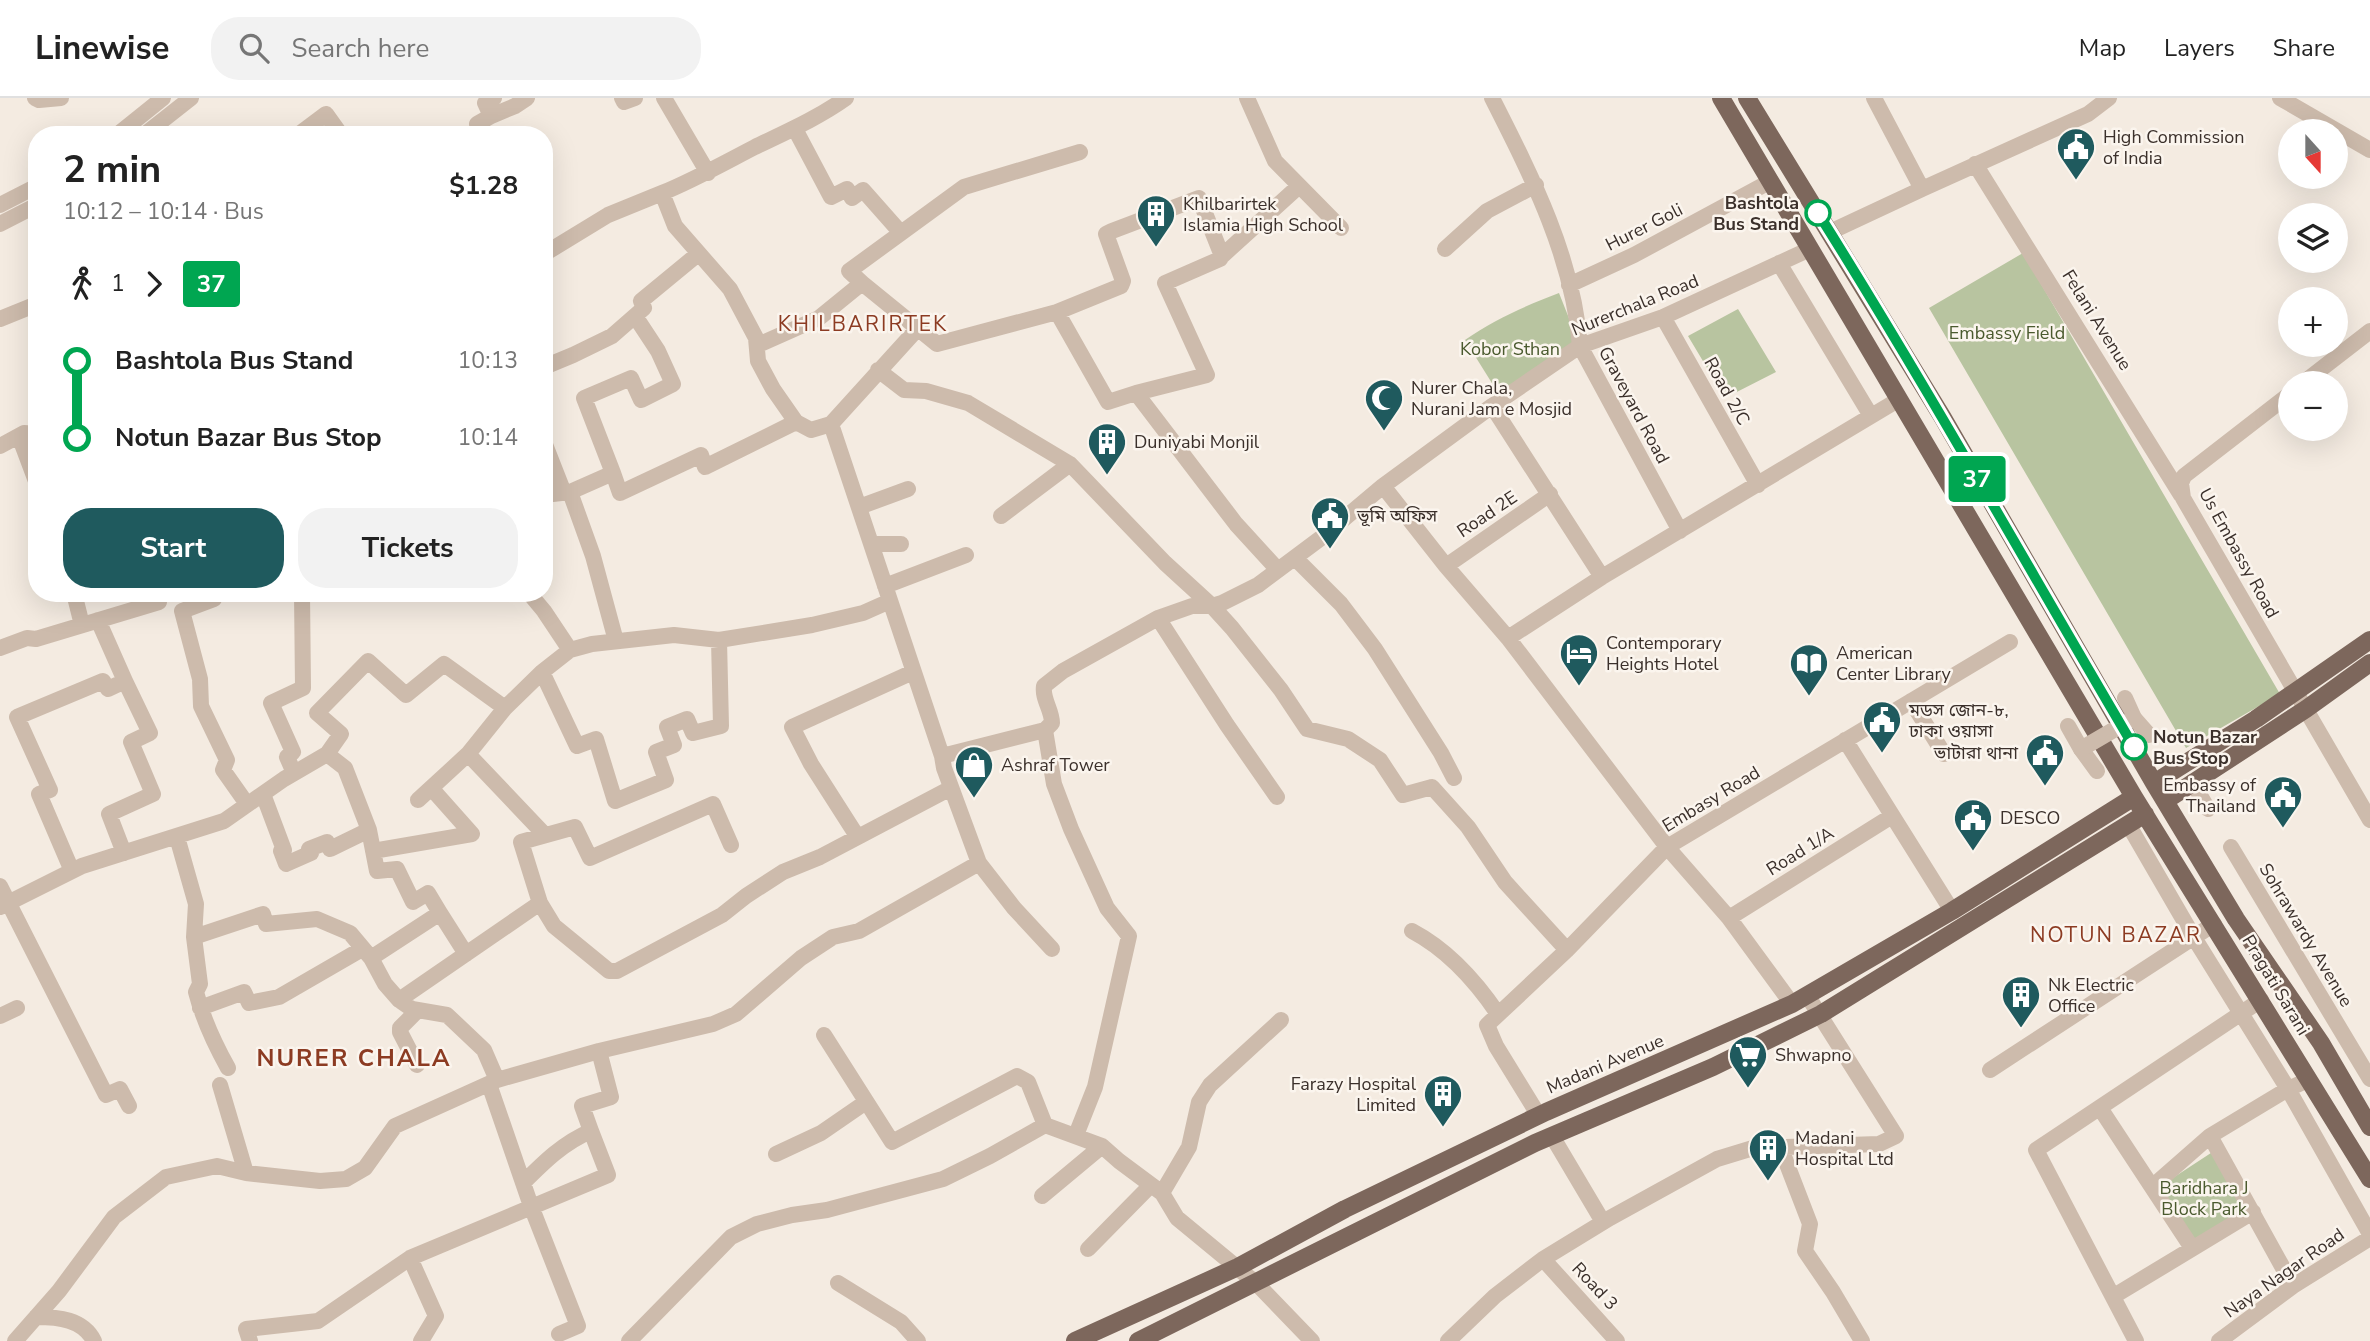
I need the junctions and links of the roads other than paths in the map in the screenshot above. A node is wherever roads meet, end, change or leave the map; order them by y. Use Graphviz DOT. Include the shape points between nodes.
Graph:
graph roads {
  1 [pos="35,98"];
  2 [pos="61,98"];
  3 [pos="163,98"];
  4 [pos="494,98"];
  5 [pos="527,98"];
  6 [pos="622,98"];
  7 [pos="635,98"];
  8 [pos="664,98"];
  9 [pos="846,98"];
  10 [pos="1247,98"];
  11 [pos="1492,98"];
  12 [pos="1721,98"];
  13 [pos="1747,98"];
  14 [pos="2109,98"];
  15 [pos="2280,98"];
  16 [pos="183,100"];
  17 [pos="1879,100"];
  18 [pos="825,103"];
  19 [pos="491,116"];
  20 [pos="128,126"];
  21 [pos="154,126"];
  22 [pos="310,126"];
  23 [pos="335,126"];
  24 [pos="479,126"];
  25 [pos="794,129"];
  26 [pos="2370,150"];
  27 [pos="1080,152"];
  28 [pos="1975,164"];
  29 [pos="708,173"];
  30 [pos="1772,181"];
  31 [pos="1536,184"];
  32 [pos="1298,187"];
  33 [pos="1922,189"];
  34 [pos="28,191"];
  35 [pos="662,193"];
  36 [pos="0,205"];
  37 [pos="28,210"];
  38 [pos="0,224"];
  39 [pos="1341,228"];
  40 [pos="1830,232"];
  41 [pos="901,233"];
  42 [pos="553,249"];
  43 [pos="1445,249"];
  44 [pos="1810,249"];
  45 [pos="698,254"];
  46 [pos="1222,256"];
  47 [pos="1779,264"];
  48 [pos="862,283"];
  49 [pos="1569,285"];
  50 [pos="28,308"];
  51 [pos="1057,312"];
  52 [pos="635,316"];
  53 [pos="1663,317"];
  54 [pos="0,319"];
  55 [pos="919,327"];
  56 [pos="2370,331"];
  57 [pos="758,345"];
  58 [pos="1580,346"];
  59 [pos="553,363"];
  60 [pos="878,370"];
  61 [pos="2318,371"];
  62 [pos="1136,393"];
  63 [pos="1898,400"];
  64 [pos="2278,403"];
  65 [pos="1492,406"];
  66 [pos="1871,416"];
  67 [pos="796,422"];
  68 [pos="831,424"];
  69 [pos="28,433"];
  70 [pos="19,436"];
  71 [pos="0,446"];
  72 [pos="28,460"];
  73 [pos="553,462"];
  74 [pos="1070,464"];
  75 [pos="1971,469"];
  76 [pos="613,473"];
  77 [pos="1950,483"];
  78 [pos="1383,485"];
  79 [pos="1758,485"];
  80 [pos="908,488"];
  81 [pos="567,493"];
  82 [pos="553,494"];
  83 [pos="1550,494"];
  84 [pos="2183,498"];
  85 [pos="859,507"];
  86 [pos="1001,516"];
  87 [pos="1680,531"];
  88 [pos="872,544"];
  89 [pos="901,544"];
  90 [pos="966,555"];
  91 [pos="1295,558"];
  92 [pos="1446,566"];
  93 [pos="1278,570"];
  94 [pos="1602,577"];
  95 [pos="888,594"];
  96 [pos="79,602"];
  97 [pos="159,602"];
  98 [pos="206,602"];
  99 [pos="302,602"];
  100 [pos="536,602"];
  101 [pos="1212,606"];
  102 [pos="1158,618"];
  103 [pos="90,622"];
  104 [pos="1508,638"];
  105 [pos="719,639"];
  106 [pos="2370,640"];
  107 [pos="616,641"];
  108 [pos="2010,642"];
  109 [pos="0,648"];
  110 [pos="570,650"];
  111 [pos="2370,663"];
  112 [pos="542,672"];
  113 [pos="913,672"];
  114 [pos="125,681"];
  115 [pos="2295,692"];
  116 [pos="2125,698"];
  117 [pos="1910,701"];
  118 [pos="505,708"];
  119 [pos="2306,709"];
  120 [pos="2134,718"];
  121 [pos="2068,726"];
  122 [pos="1045,730"];
  123 [pos="2149,735"];
  124 [pos="1845,740"];
  125 [pos="2081,749"];
  126 [pos="327,754"];
  127 [pos="468,754"];
  128 [pos="1944,754"];
  129 [pos="942,756"];
  130 [pos="2097,771"];
  131 [pos="294,773"];
  132 [pos="1454,778"];
  133 [pos="2193,782"];
  134 [pos="2154,783"];
  135 [pos="951,788"];
  136 [pos="432,789"];
  137 [pos="262,794"];
  138 [pos="1278,797"];
  139 [pos="2134,797"];
  140 [pos="418,800"];
  141 [pos="2165,801"];
  142 [pos="247,804"];
  143 [pos="2208,809"];
  144 [pos="2145,814"];
  145 [pos="1892,816"];
  146 [pos="2370,820"];
  147 [pos="2127,824"];
  148 [pos="369,830"];
  149 [pos="544,834"];
  150 [pos="857,836"];
  151 [pos="177,837"];
  152 [pos="730,845"];
  153 [pos="1667,847"];
  154 [pos="2231,847"];
  155 [pos="373,851"];
  156 [pos="2046,852"];
  157 [pos="124,853"];
  158 [pos="979,863"];
  159 [pos="2056,868"];
  160 [pos="72,871"];
  161 [pos="0,886"];
  162 [pos="540,903"];
  163 [pos="4,905"];
  164 [pos="1952,911"];
  165 [pos="440,913"];
  166 [pos="1729,918"];
  167 [pos="2214,924"];
  168 [pos="1412,931"];
  169 [pos="2193,936"];
  170 [pos="194,937"];
  171 [pos="1052,949"];
  172 [pos="1567,950"];
  173 [pos="367,953"];
  174 [pos="466,954"];
  175 [pos="1800,999"];
  176 [pos="399,1000"];
  177 [pos="2260,1000"];
  178 [pos="17,1007"];
  179 [pos="200,1009"];
  180 [pos="418,1010"];
  181 [pos="2241,1012"];
  182 [pos="1498,1014"];
  183 [pos="1821,1014"];
  184 [pos="0,1016"];
  185 [pos="1281,1020"];
  186 [pos="824,1035"];
  187 [pos="599,1051"];
  188 [pos="417,1065"];
  189 [pos="228,1068"];
  190 [pos="1990,1070"];
  191 [pos="2370,1079"];
  192 [pos="2308,1080"];
  193 [pos="493,1082"];
  194 [pos="220,1085"];
  195 [pos="2288,1089"];
  196 [pos="866,1102"];
  197 [pos="129,1106"];
  198 [pos="2100,1108"];
  199 [pos="1539,1116"];
  200 [pos="1045,1125"];
  201 [pos="2370,1127"];
  202 [pos="591,1130"];
  203 [pos="1076,1135"];
  204 [pos="1552,1136"];
  205 [pos="2210,1136"];
  206 [pos="1102,1146"];
  207 [pos="1780,1146"];
  208 [pos="776,1154"];
  209 [pos="246,1173"];
  210 [pos="2370,1179"];
  211 [pos="523,1183"];
  212 [pos="2153,1186"];
  213 [pos="1157,1189"];
  214 [pos="1042,1196"];
  215 [pos="531,1206"];
  216 [pos="2252,1212"];
  217 [pos="1603,1222"];
  218 [pos="2370,1236"];
  219 [pos="2192,1248"];
  220 [pos="1088,1249"];
  221 [pos="410,1258"];
  222 [pos="1543,1259"];
  223 [pos="1238,1267"];
  224 [pos="838,1283"];
  225 [pos="1257,1284"];
  226 [pos="2293,1286"];
  227 [pos="2114,1296"];
  228 [pos="36,1317"];
  229 [pos="581,1333"];
  230 [pos="559,1334"];
  231 [pos="2230,1338"];
  232 [pos="15,1341"];
  233 [pos="94,1341"];
  234 [pos="250,1341"];
  235 [pos="421,1341"];
  236 [pos="629,1341"];
  237 [pos="918,1341"];
  238 [pos="1075,1341"];
  239 [pos="1139,1341"];
  240 [pos="1312,1341"];
  241 [pos="1448,1341"];
  242 [pos="1617,1341"];
  243 [pos="1863,1341"];
  244 [pos="2136,1341"];
  1 -- 2 [label="street"];
  3 -- 20 [label="street"];
  4 -- 19 [label="street" via="485,103"];
  5 -- 19 [label="street"];
  6 -- 7 [label="street" via="624,102"];
  8 -- 29 [label="street"];
  9 -- 18 [label="street"];
  10 -- 32 [label="street" via="1275,162"];
  11 -- 31 [label="street, Graveyard Road"];
  12 -- 30 [label="main road, Pragati Sarani"];
  13 -- 40 [label="main road, Pragati Sarani"];
  14 -- 28 [label="street" via="2088,114"];
  15 -- 26 [label="street"];
  16 -- 21 [label="street"];
  17 -- 33 [label="street"];
  18 -- 25 [label="street"];
  19 -- 24 [label="street"];
  22 -- 23 [label="street" via="326,114"];
  25 -- 29 [label="street"];
  25 -- 41 [label="street" via="831,197 847,189 852,198 863,190"];
  27 -- 41 [label="street" via="964,187"];
  28 -- 33 [label="street"];
  28 -- 84 [label="street, Felani Avenue" via="2108,367"];
  29 -- 35 [label="street"];
  30 -- 44 [label="main road, Pragati Sarani"];
  30 -- 49 [label="street, Hurer Goli"];
  31 -- 43 [label="street" via="1487,211"];
  31 -- 49 [label="street, Graveyard Road"];
  32 -- 39 [label="street"];
  32 -- 46 [label="street"];
  33 -- 40 [label="street"];
  34 -- 36 [label="street"];
  35 -- 42 [label="street" via="608,215"];
  35 -- 45 [label="street" via="675,226"];
  37 -- 38 [label="street"];
  40 -- 75 [label="main road, Pragati Sarani"];
  41 -- 48 [label="street" via="849,271"];
  44 -- 47 [label="street, Nurerchala Road"];
  44 -- 63 [label="main road, Pragati Sarani"];
  45 -- 52 [label="street" via="641,300 644,308"];
  45 -- 57 [label="street" via="730,289"];
  46 -- 51 [label="street" via="1199,198 1106,234 1121,286"];
  46 -- 62 [label="street" via="1165,283 1207,375"];
  47 -- 53 [label="street, Nurerchala Road"];
  47 -- 66 [label="street"];
  48 -- 55 [label="street"];
  48 -- 57 [label="street" via="819,318"];
  49 -- 58 [label="street, Graveyard Road"];
  50 -- 54 [label="street"];
  51 -- 55 [label="street" via="937,344"];
  51 -- 62 [label="street" via="1108,402"];
  52 -- 59 [label="street" via="612,336"];
  52 -- 76 [label="street" via="673,384 641,400 631,378 584,398"];
  53 -- 58 [label="street, Nurerchala Road"];
  53 -- 79 [label="street, Road 2/C"];
  55 -- 60 [label="street"];
  56 -- 61 [label="street"];
  57 -- 67 [label="street" via="758,361"];
  58 -- 65 [label="street, Nurerchala Road"];
  58 -- 87 [label="street, Graveyard Road"];
  60 -- 68 [label="street"];
  60 -- 74 [label="street" via="904,390 968,403"];
  62 -- 93 [label="street" via="1236,524"];
  63 -- 66 [label="street"];
  63 -- 77 [label="main road, Pragati Sarani"];
  64 -- 84 [label="street, Us Embassy Road" via="2184,477"];
  65 -- 78 [label="street, Nurerchala Road"];
  65 -- 83 [label="street"];
  66 -- 79 [label="street"];
  67 -- 68 [label="street" via="811,430"];
  67 -- 76 [label="street" via="705,467 701,455 620,493"];
  68 -- 85 [label="street"];
  69 -- 70 [label="street"];
  70 -- 71 [label="street"];
  70 -- 72 [label="street"];
  73 -- 81 [label="street"];
  74 -- 86 [label="street"];
  74 -- 101 [label="street"];
  75 -- 77 [label="main road"];
  75 -- 134 [label="main road, Pragati Sarani"];
  76 -- 81 [label="street"];
  77 -- 139 [label="main road, Pragati Sarani"];
  78 -- 91 [label="street, Nurerchala Road"];
  78 -- 92 [label="street"];
  79 -- 87 [label="street"];
  80 -- 85 [label="street"];
  81 -- 82 [label="street"];
  81 -- 107 [label="street" via="593,556"];
  83 -- 92 [label="street, Road 2E"];
  83 -- 94 [label="street"];
  84 -- 115 [label="street, Us Embassy Road"];
  85 -- 88 [label="street"];
  87 -- 94 [label="street"];
  88 -- 89 [label="street"];
  88 -- 95 [label="street"];
  90 -- 95 [label="street"];
  91 -- 93 [label="street, Nurerchala Road"];
  91 -- 132 [label="street" via="1341,604 1375,649"];
  92 -- 104 [label="street"];
  93 -- 101 [label="street, Nurerchala Road" via="1238,597"];
  94 -- 104 [label="street"];
  95 -- 105 [label="street" via="863,612"];
  95 -- 113 [label="street"];
  96 -- 103 [label="street"];
  97 -- 103 [label="street"];
  98 -- 142 [label="street" via="182,611 200,679 201,706 227,760 223,770"];
  99 -- 131 [label="street" via="303,688 271,703 293,752 287,757"];
  100 -- 110 [label="street"];
  101 -- 102 [label="street, Nurerchala Road" via="1192,606"];
  101 -- 172 [label="street" via="1307,729 1348,739 1370,753 1403,794 1432,787 1468,827 1505,882"];
  102 -- 122 [label="street, Nurerchala Road" via="1049,681 1043,693 1052,723"];
  102 -- 138 [label="street"];
  103 -- 109 [label="street"];
  103 -- 114 [label="street"];
  104 -- 153 [label="street"];
  105 -- 107 [label="street" via="674,635"];
  105 -- 112 [label="street" via="721,726 693,733 687,719 667,727 674,745 656,752 666,780 615,801 596,739 577,746"];
  106 -- 115 [label="main road"];
  107 -- 110 [label="street"];
  108 -- 117 [label="street, Embasy Road"];
  110 -- 112 [label="street"];
  111 -- 119 [label="main road"];
  112 -- 118 [label="street"];
  113 -- 129 [label="street"];
  113 -- 150 [label="street" via="792,727"];
  114 -- 157 [label="street" via="150,733 131,742 153,794 109,814"];
  114 -- 160 [label="street" via="108,689 103,681 17,717 50,790 39,794"];
  115 -- 119 [label="street"];
  115 -- 134 [label="main road"];
  116 -- 120 [label="street"];
  117 -- 124 [label="street, Embasy Road"];
  117 -- 128 [label="street"];
  118 -- 126 [label="street" via="444,664 406,695 368,660 317,713 341,734"];
  118 -- 127 [label="street"];
  119 -- 133 [label="main road"];
  119 -- 146 [label="street"];
  120 -- 123 [label="street"];
  120 -- 125 [label="street, bridge"];
  121 -- 125 [label="street"];
  122 -- 129 [label="street"];
  122 -- 203 [label="street" via="1054,784 1067,818 1107,908 1129,936 1095,1087"];
  124 -- 145 [label="street"];
  124 -- 153 [label="street, Embasy Road"];
  125 -- 130 [label="street"];
  126 -- 131 [label="street"];
  126 -- 148 [label="street" via="345,768"];
  127 -- 136 [label="street"];
  127 -- 149 [label="street"];
  129 -- 135 [label="street"];
  131 -- 137 [label="street"];
  133 -- 141 [label="main road"];
  133 -- 143 [label="street"];
  134 -- 141 [label="main road, Pragati Sarani"];
  135 -- 150 [label="street"];
  135 -- 158 [label="street"];
  136 -- 140 [label="street"];
  136 -- 155 [label="street" via="472,834"];
  137 -- 142 [label="street"];
  137 -- 148 [label="street" via="286,864 311,853 309,849 327,842 330,849"];
  139 -- 144 [label="main road, Pragati Sarani"];
  139 -- 156 [label="main road, Madani Avenue"];
  141 -- 201 [label="main road, Pragati Sarani" via="2236,919 2321,1042"];
  142 -- 151 [label="street" via="224,821"];
  144 -- 147 [label="main road"];
  144 -- 167 [label="main road, Pragati Sarani"];
  145 -- 164 [label="street"];
  145 -- 166 [label="street, Road 1/A"];
  147 -- 159 [label="main road"];
  147 -- 169 [label="street"];
  148 -- 155 [label="street"];
  149 -- 152 [label="street" via="575,827 590,858 713,804"];
  149 -- 162 [label="street" via="521,842"];
  150 -- 162 [label="street" via="783,872 722,915 617,971 609,971 554,926"];
  151 -- 157 [label="street"];
  151 -- 170 [label="street" via="196,904"];
  153 -- 166 [label="street"];
  153 -- 172 [label="street, Embasy Road"];
  154 -- 191 [label="street, Sohrawardy Avenue"];
  155 -- 165 [label="street" via="377,871 397,869 413,902 428,893"];
  156 -- 159 [label="main road"];
  156 -- 164 [label="main road, Madani Avenue"];
  157 -- 160 [label="street"];
  158 -- 171 [label="street"];
  158 -- 187 [label="street" via="859,931 833,937 736,1014 666,1037"];
  159 -- 183 [label="main road"];
  160 -- 163 [label="street"];
  161 -- 163 [label="street"];
  162 -- 174 [label="street"];
  163 -- 197 [label="street" via="106,1095 120,1089"];
  164 -- 175 [label="main road, Madani Avenue"];
  165 -- 173 [label="street"];
  165 -- 174 [label="street"];
  166 -- 175 [label="street"];
  167 -- 169 [label="street"];
  167 -- 177 [label="main road, Pragati Sarani"];
  168 -- 182 [label="street" via="1462,968"];
  169 -- 181 [label="street"];
  169 -- 190 [label="street"];
  170 -- 173 [label="street" via="263,914 266,924 317,919 350,933"];
  170 -- 179 [label="street"];
  172 -- 182 [label="street, Embasy Road"];
  173 -- 176 [label="street"];
  173 -- 179 [label="street" via="279,996 249,1003 244,992"];
  174 -- 176 [label="street"];
  175 -- 183 [label="street"];
  175 -- 199 [label="main road, Madani Avenue"];
  176 -- 180 [label="street"];
  177 -- 181 [label="street"];
  177 -- 192 [label="main road, Pragati Sarani"];
  178 -- 184 [label="street"];
  179 -- 189 [label="street"];
  180 -- 188 [label="street" via="400,1028"];
  180 -- 193 [label="street" via="447,1015 484,1050"];
  181 -- 195 [label="street"];
  181 -- 198 [label="street"];
  182 -- 199 [label="street" via="1487,1025"];
  183 -- 204 [label="main road" via="1713,1067"];
  183 -- 207 [label="street" via="1896,1136 1879,1144"];
  185 -- 213 [label="street" via="1210,1086 1199,1102 1189,1147"];
  186 -- 196 [label="street"];
  187 -- 193 [label="street"];
  187 -- 202 [label="street" via="611,1097 582,1106"];
  192 -- 195 [label="street"];
  192 -- 210 [label="main road, Pragati Sarani"];
  193 -- 209 [label="street" via="396,1126 365,1168 346,1179 320,1181"];
  193 -- 211 [label="street"];
  194 -- 209 [label="street"];
  195 -- 205 [label="street"];
  195 -- 218 [label="street"];
  196 -- 200 [label="street" via="892,1142 1017,1076 1028,1082"];
  196 -- 208 [label="street" via="821,1133"];
  198 -- 212 [label="street"];
  198 -- 227 [label="street" via="2036,1150"];
  199 -- 223 [label="main road, Madani Avenue" via="1345,1209"];
  200 -- 203 [label="street"];
  200 -- 236 [label="street" via="943,1179 766,1222 731,1237"];
  202 -- 211 [label="street" via="555,1151"];
  202 -- 215 [label="street" via="608,1175"];
  203 -- 206 [label="street"];
  204 -- 217 [label="street"];
  204 -- 225 [label="main road"];
  205 -- 212 [label="street"];
  205 -- 216 [label="street"];
  206 -- 213 [label="street"];
  206 -- 214 [label="street"];
  207 -- 217 [label="street" via="1717,1159"];
  207 -- 243 [label="street" via="1810,1224 1805,1251"];
  209 -- 228 [label="street" via="217,1166 166,1177 114,1217"];
  211 -- 215 [label="street"];
  212 -- 219 [label="street"];
  213 -- 220 [label="street"];
  213 -- 223 [label="street" via="1177,1218"];
  215 -- 221 [label="street"];
  215 -- 229 [label="street"];
  216 -- 219 [label="street"];
  216 -- 226 [label="street"];
  217 -- 222 [label="street"];
  218 -- 226 [label="street, Naya Nagar Road"];
  219 -- 227 [label="street"];
  221 -- 234 [label="street" via="318,1321 246,1329"];
  221 -- 235 [label="street" via="436,1316"];
  222 -- 241 [label="street"];
  222 -- 242 [label="street, Road 3"];
  223 -- 225 [label="street"];
  223 -- 238 [label="main road, Madani Avenue"];
  224 -- 237 [label="street" via="901,1321"];
  225 -- 239 [label="main road"];
  225 -- 240 [label="street"];
  226 -- 231 [label="street, Naya Nagar Road"];
  227 -- 244 [label="street"];
  228 -- 232 [label="street"];
  228 -- 233 [label="street" via="62,1317"];
  229 -- 230 [label="street"];
}
